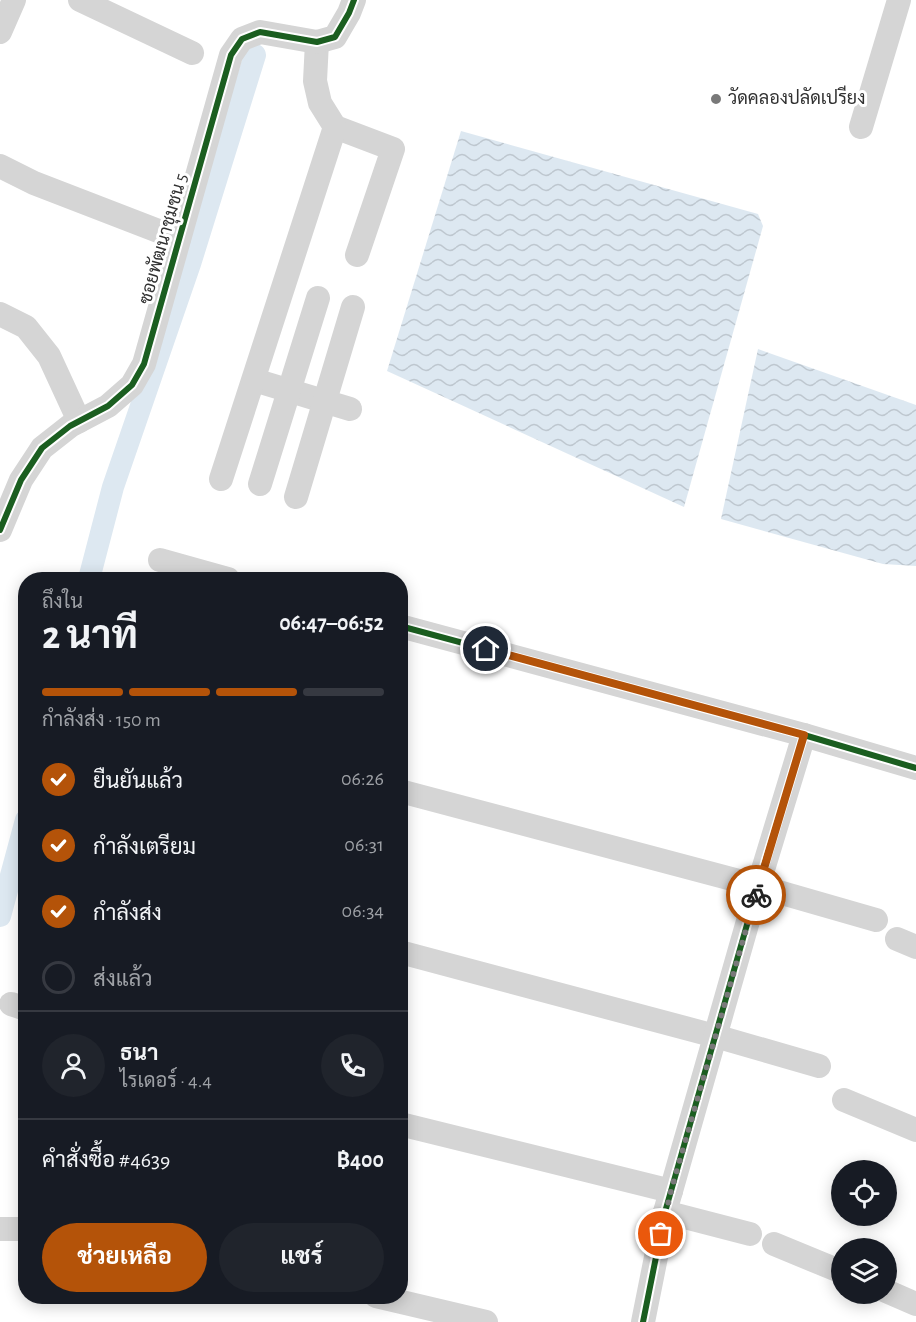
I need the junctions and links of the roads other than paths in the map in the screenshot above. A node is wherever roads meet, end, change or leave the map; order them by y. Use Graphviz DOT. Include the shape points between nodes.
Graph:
graph roads {
  1 [pos="14,0"];
  2 [pos="80,0"];
  3 [pos="354,0"];
  4 [pos="899,0"];
  5 [pos="0,32"];
  6 [pos="317,42"];
  7 [pos="192,53"];
  8 [pos="335,127"];
  9 [pos="861,127"];
  10 [pos="0,166"];
  11 [pos="179,239"];
  12 [pos="357,255"];
  13 [pos="318,298"];
  14 [pos="353,307"];
  15 [pos="0,314"];
  16 [pos="254,380"];
  17 [pos="289,391"];
  18 [pos="324,402"];
  19 [pos="350,409"];
  20 [pos="79,421"];
  21 [pos="222,479"];
  22 [pos="260,484"];
  23 [pos="296,497"];
  24 [pos="0,530"];
  25 [pos="160,560"];
  26 [pos="203,572"];
  27 [pos="408,628"];
  28 [pos="804,735"];
  29 [pos="916,768"];
  30 [pos="408,793"];
  31 [pos="758,886"];
  32 [pos="876,920"];
  33 [pos="408,954"];
  34 [pos="715,1036"];
  35 [pos="819,1066"];
  36 [pos="844,1100"];
  37 [pos="408,1126"];
  38 [pos="916,1130"];
  39 [pos="668,1201"];
  40 [pos="0,1213"];
  41 [pos="18,1213"];
  42 [pos="0,1229"];
  43 [pos="18,1229"];
  44 [pos="750,1234"];
  45 [pos="774,1244"];
  46 [pos="831,1267"];
  47 [pos="897,1296"];
  48 [pos="408,1304"];
  49 [pos="916,1304"];
  50 [pos="486,1322"];
  51 [pos="643,1322"];
  1 -- 5 [label="street"];
  2 -- 7 [label="street"];
  3 -- 6 [label="street" via="334,37"];
  4 -- 9 [label="street"];
  6 -- 8 [label="street" via="315,81 320,103"];
  6 -- 11 [label="street, ซอยพัฒนาชุมชน 5" via="260,32 242,39 231,55"];
  8 -- 12 [label="street" via="393,149"];
  8 -- 16 [label="street"];
  10 -- 11 [label="street" via="33,183"];
  11 -- 20 [label="street, ซอยพัฒนาชุมชน 5" via="144,364 132,385 108,406"];
  13 -- 17 [label="street"];
  14 -- 18 [label="street"];
  15 -- 20 [label="street" via="26,327 49,356"];
  16 -- 17 [label="street"];
  16 -- 21 [label="street"];
  17 -- 18 [label="street"];
  17 -- 22 [label="street"];
  18 -- 19 [label="street"];
  18 -- 23 [label="street"];
  20 -- 24 [label="street, ซอยพัฒนาชุมชน 5" via="42,448 21,480"];
  25 -- 26 [label="street"];
  27 -- 28 [label="street"];
  28 -- 29 [label="street"];
  28 -- 31 [label="street"];
  30 -- 31 [label="street"];
  31 -- 32 [label="street"];
  31 -- 34 [label="street"];
  33 -- 34 [label="street"];
  34 -- 35 [label="street"];
  34 -- 39 [label="street"];
  36 -- 38 [label="street"];
  37 -- 39 [label="street"];
  39 -- 44 [label="street"];
  39 -- 51 [label="street"];
  40 -- 41 [label="street"];
  42 -- 43 [label="street"];
  45 -- 46 [label="street"];
  47 -- 49 [label="street"];
  48 -- 50 [label="street"];
}
